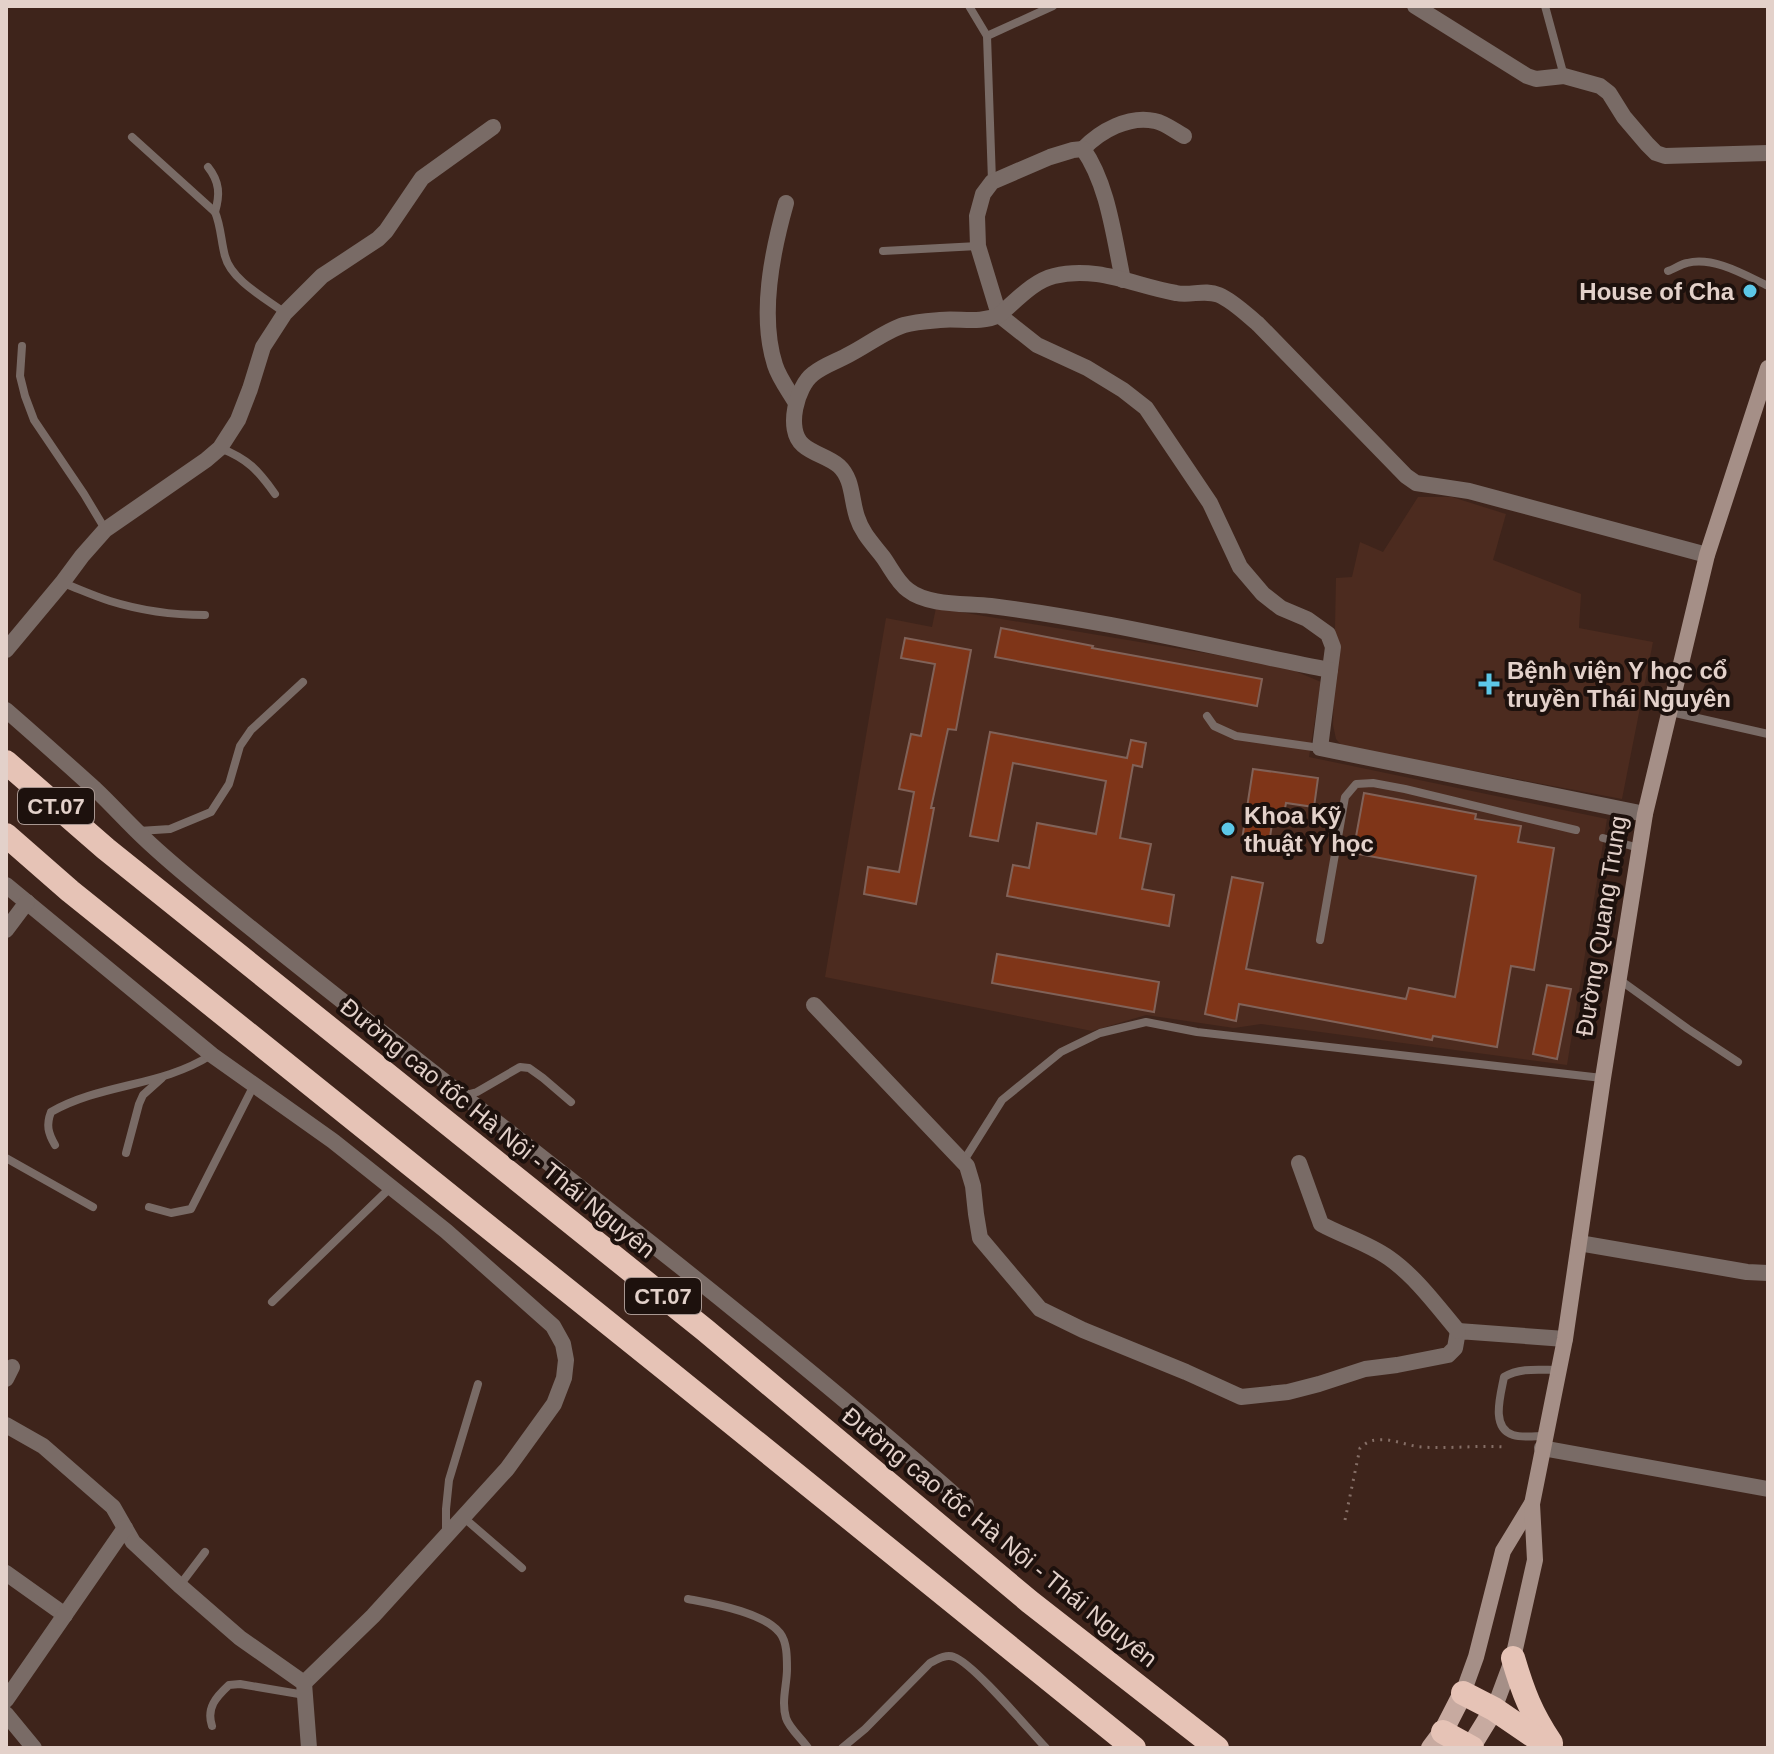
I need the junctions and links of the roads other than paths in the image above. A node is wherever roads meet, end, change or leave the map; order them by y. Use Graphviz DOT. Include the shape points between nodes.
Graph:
graph roads {
  1 [pos="969,6"];
  2 [pos="1053,6"];
  3 [pos="1415,6"];
  4 [pos="1545,6"];
  5 [pos="987,36"];
  6 [pos="1564,76"];
  7 [pos="493,127"];
  8 [pos="1184,136"];
  9 [pos="132,137"];
  10 [pos="1083,149"];
  11 [pos="1768,153"];
  12 [pos="208,167"];
  13 [pos="992,182"];
  14 [pos="786,203"];
  15 [pos="215,212"];
  16 [pos="978,246"];
  17 [pos="883,251"];
  18 [pos="1668,271"];
  19 [pos="1123,280"];
  20 [pos="1768,286"];
  21 [pos="285,313"];
  22 [pos="999,315"];
  23 [pos="22,346"];
  24 [pos="1768,368"];
  25 [pos="796,403"];
  26 [pos="220,448"];
  27 [pos="275,494"];
  28 [pos="105,530"];
  29 [pos="1707,555"];
  30 [pos="62,583"];
  31 [pos="205,615"];
  32 [pos="6,650"];
  33 [pos="1330,670"];
  34 [pos="303,682"];
  35 [pos="6,710"];
  36 [pos="1671,712"];
  37 [pos="1207,716"];
  38 [pos="1768,734"];
  39 [pos="1320,748"];
  40 [pos="6,762"];
  41 [pos="1645,814"];
  42 [pos="1576,830"];
  43 [pos="137,831"];
  44 [pos="6,835"];
  45 [pos="1603,838"];
  46 [pos="1640,848"];
  47 [pos="6,885"];
  48 [pos="27,902"];
  49 [pos="6,930"];
  50 [pos="1320,940"];
  51 [pos="1620,980"];
  52 [pos="814,1005"];
  53 [pos="212,1055"];
  54 [pos="1738,1062"];
  55 [pos="163,1078"];
  56 [pos="1603,1078"];
  57 [pos="254,1085"];
  58 [pos="461,1096"];
  59 [pos="571,1102"];
  60 [pos="55,1145"];
  61 [pos="126,1153"];
  62 [pos="6,1158"];
  63 [pos="963,1162"];
  64 [pos="1299,1163"];
  65 [pos="390,1188"];
  66 [pos="93,1207"];
  67 [pos="149,1207"];
  68 [pos="1579,1243"];
  69 [pos="1747,1272"];
  70 [pos="1768,1273"];
  71 [pos="1768,1285"];
  72 [pos="272,1302"];
  73 [pos="1458,1331"];
  74 [pos="1565,1339"];
  75 [pos="1559,1370"];
  76 [pos="478,1384"];
  77 [pos="6,1425"];
  78 [pos="1543,1445"];
  79 [pos="1768,1489"];
  80 [pos="1532,1504"];
  81 [pos="966,1505"];
  82 [pos="463,1517"];
  83 [pos="125,1528"];
  84 [pos="446,1535"];
  85 [pos="205,1552"];
  86 [pos="522,1568"];
  87 [pos="6,1573"];
  88 [pos="179,1585"];
  89 [pos="688,1599"];
  90 [pos="65,1615"];
  91 [pos="1513,1658"];
  92 [pos="305,1689"];
  93 [pos="1463,1693"];
  94 [pos="6,1700"];
  95 [pos="1494,1709"];
  96 [pos="6,1714"];
  97 [pos="212,1726"];
  98 [pos="1437,1740"];
  99 [pos="34,1748"];
  100 [pos="309,1748"];
  101 [pos="808,1748"];
  102 [pos="842,1748"];
  103 [pos="1046,1748"];
  104 [pos="1134,1748"];
  105 [pos="1217,1748"];
  106 [pos="1471,1748"];
  107 [pos="1553,1748"];
  1 -- 5 [label="lane"];
  2 -- 5 [label="lane"];
  3 -- 6 [label="street" via="1527,76"];
  4 -- 6 [label="lane"];
  5 -- 13 [label="lane"];
  6 -- 11 [label="street" via="1609,93 1656,153"];
  7 -- 21 [label="street" via="422,178 378,239 322,276"];
  8 -- 10 [label="street" via="1158,121 1127,122 1093,138"];
  9 -- 15 [label="lane"];
  10 -- 13 [label="street"];
  10 -- 19 [label="street" via="1109,214"];
  12 -- 15 [label="lane" via="219,188"];
  13 -- 16 [label="street" via="977,216"];
  14 -- 25 [label="street" via="769,286 769,331 775,366"];
  15 -- 21 [label="lane" via="229,269"];
  16 -- 17 [label="lane"];
  16 -- 22 [label="street"];
  18 -- 20 [label="lane" via="1703,262 1732,268"];
  19 -- 22 [label="street" via="1079,272 1053,276"];
  19 -- 29 [label="street" via="1189,295 1207,292 1232,302 1416,483 1469,491"];
  21 -- 26 [label="street" via="263,347 238,420"];
  22 -- 25 [label="street" via="903,325 810,375"];
  22 -- 33 [label="street" via="1037,345 1087,368 1146,408 1210,503 1240,567 1281,608 1328,634 1333,647"];
  23 -- 28 [label="lane" via="20,376 34,420"];
  24 -- 29 [label="main road, Đường Quang Trung"];
  25 -- 33 [label="street" via="796,438 846,474 866,537 911,593 933,601 1054,615"];
  26 -- 27 [label="lane" via="250,463"];
  26 -- 28 [label="street"];
  28 -- 30 [label="street"];
  29 -- 36 [label="main road, Đường Quang Trung"];
  30 -- 31 [label="lane" via="145,610"];
  30 -- 32 [label="street"];
  33 -- 39 [label="street"];
  34 -- 43 [label="lane" via="251,730 211,812 170,829"];
  35 -- 43 [label="street"];
  36 -- 38 [label="lane"];
  36 -- 41 [label="main road, Đường Quang Trung"];
  37 -- 39 [label="lane" via="1214,726 1236,736"];
  39 -- 41 [label="street"];
  40 -- 105 [label="highway, Đường cao tốc Hà Nội - Thái Nguyên / CT.07" via="106,849 705,1330 1030,1602"];
  41 -- 46 [label="main road, Đường Quang Trung"];
  42 -- 50 [label="lane" via="1405,789 1356,784 1345,797"];
  43 -- 58 [label="street"];
  44 -- 104 [label="highway, CT.07"];
  45 -- 46 [label="lane"];
  46 -- 51 [label="main road, Đường Quang Trung"];
  47 -- 48 [label="street"];
  48 -- 49 [label="street"];
  48 -- 53 [label="street"];
  51 -- 54 [label="lane"];
  51 -- 56 [label="main road, Đường Quang Trung"];
  52 -- 63 [label="street"];
  53 -- 55 [label="lane"];
  53 -- 57 [label="street"];
  55 -- 60 [label="lane" via="83,1098 51,1112 48,1132"];
  55 -- 61 [label="lane" via="143,1095"];
  56 -- 63 [label="lane" via="1146,1022 1100,1033 1061,1052 1002,1100"];
  56 -- 68 [label="main road, Đường Quang Trung"];
  57 -- 65 [label="street"];
  57 -- 67 [label="lane" via="191,1209 171,1213"];
  58 -- 59 [label="lane" via="520,1067 529,1068"];
  58 -- 81 [label="street" via="760,1330"];
  62 -- 66 [label="lane"];
  63 -- 73 [label="street" via="973,1186 980,1238 1040,1309 1241,1397 1288,1392 1365,1369 1448,1355"];
  64 -- 73 [label="street" via="1321,1224 1389,1258"];
  65 -- 72 [label="lane"];
  65 -- 82 [label="street" via="553,1326 563,1344 564,1378 554,1404 507,1469"];
  68 -- 69 [label="street"];
  68 -- 74 [label="main road, Đường Quang Trung"];
  69 -- 70 [label="street"];
  69 -- 71 [label="street"];
  73 -- 74 [label="street"];
  74 -- 75 [label="main road, Đường Quang Trung"];
  75 -- 78 [label="main road, Đường Quang Trung"];
  75 -- 78 [label="lane" via="1524,1370 1504,1377 1500,1426"];
  76 -- 84 [label="lane" via="449,1480"];
  77 -- 83 [label="street" via="43,1446 113,1507"];
  78 -- 79 [label="street"];
  78 -- 80 [label="main road, Đường Quang Trung"];
  80 -- 91 [label="main road, Đường Quang Trung" via="1535,1560"];
  80 -- 93 [label="main road, Đường Quang Trung" via="1503,1551"];
  82 -- 84 [label="street"];
  82 -- 86 [label="lane"];
  83 -- 88 [label="street"];
  83 -- 90 [label="street"];
  84 -- 92 [label="street"];
  85 -- 88 [label="lane"];
  87 -- 90 [label="street"];
  88 -- 92 [label="street"];
  89 -- 101 [label="lane" via="761,1618 780,1633 786,1650 787,1720"];
  90 -- 94 [label="street"];
  91 -- 95 [label="main road, Đường Quang Trung"];
  91 -- 107 [label="highway" via="1525,1697"];
  92 -- 97 [label="lane" via="229,1685 213,1701"];
  92 -- 100 [label="street"];
  93 -- 95 [label="highway"];
  93 -- 98 [label="main road, Đường Quang Trung"];
  95 -- 106 [label="main road, Đường Quang Trung"];
  95 -- 107 [label="highway"];
  96 -- 99 [label="street"];
  98 -- 106 [label="highway"];
  102 -- 103 [label="lane" via="943,1656 955,1657 975,1672"];
}
